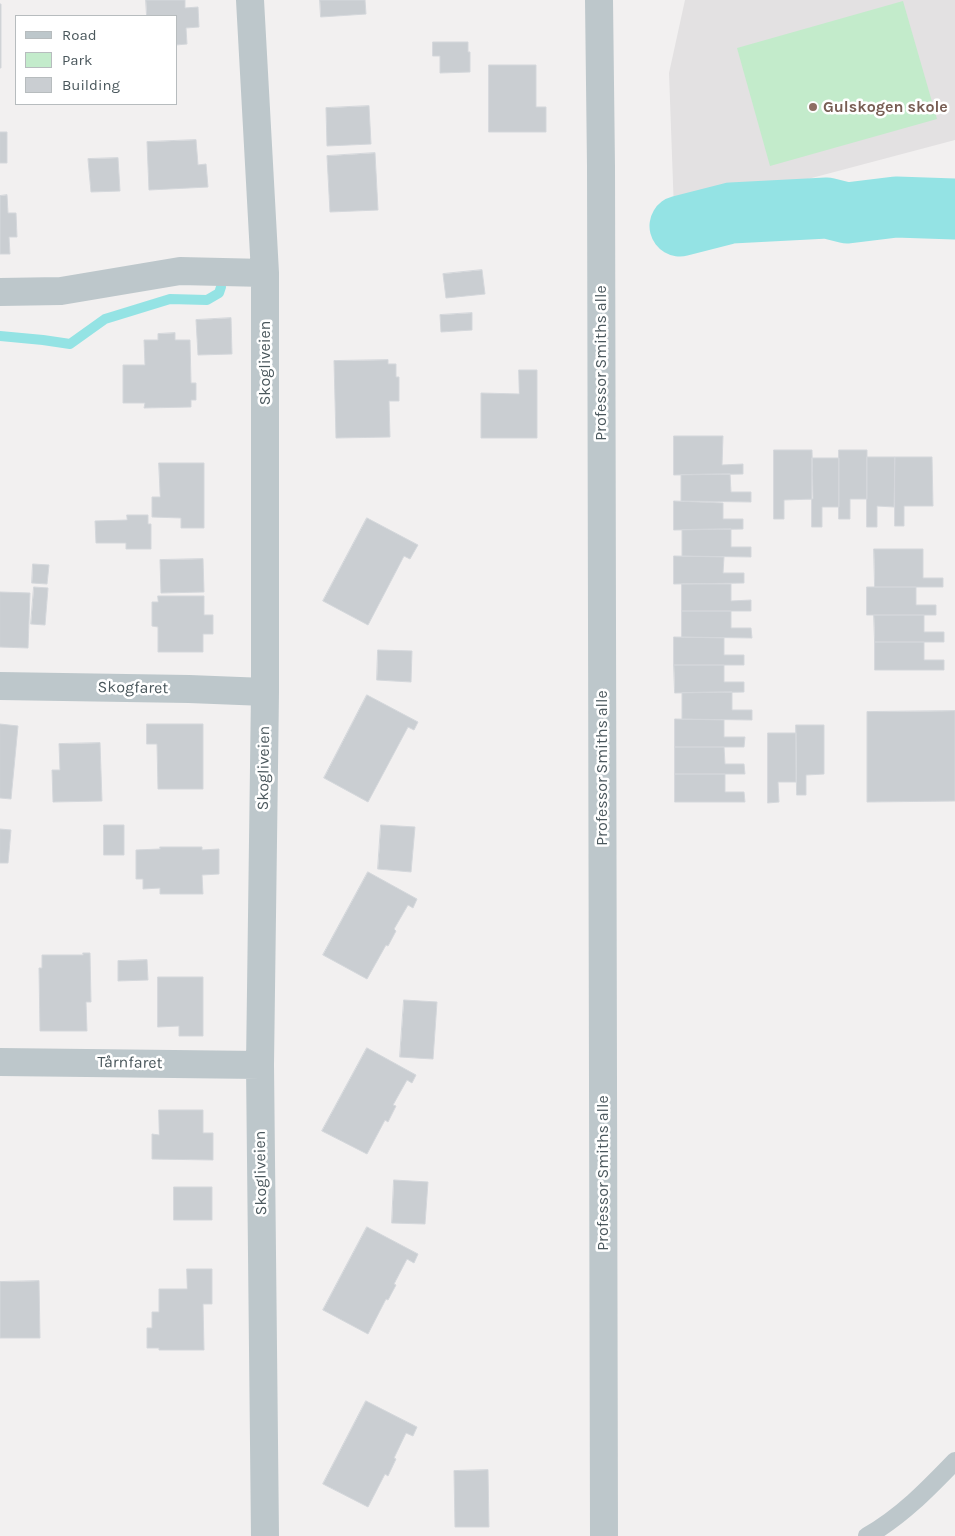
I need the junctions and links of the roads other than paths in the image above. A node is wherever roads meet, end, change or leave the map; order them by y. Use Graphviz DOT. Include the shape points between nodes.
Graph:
graph roads {
  1 [pos="250,0"];
  2 [pos="599,0"];
  3 [pos="265,273"];
  4 [pos="0,292"];
  5 [pos="0,686"];
  6 [pos="265,692"];
  7 [pos="0,1062"];
  8 [pos="260,1065"];
  9 [pos="955,1461"];
  10 [pos="265,1536"];
  11 [pos="604,1536"];
  12 [pos="867,1536"];
  1 -- 3 [label="street, Skogliveien"];
  2 -- 11 [label="street, Professor Smiths alle"];
  3 -- 4 [label="street" via="180,271 61,292"];
  3 -- 6 [label="street, Skogliveien"];
  5 -- 6 [label="street, Skogfaret"];
  6 -- 8 [label="street, Skogliveien"];
  7 -- 8 [label="street, Tårnfaret"];
  8 -- 10 [label="street, Skogliveien"];
  9 -- 12 [label="lane" via="902,1512"];
}
